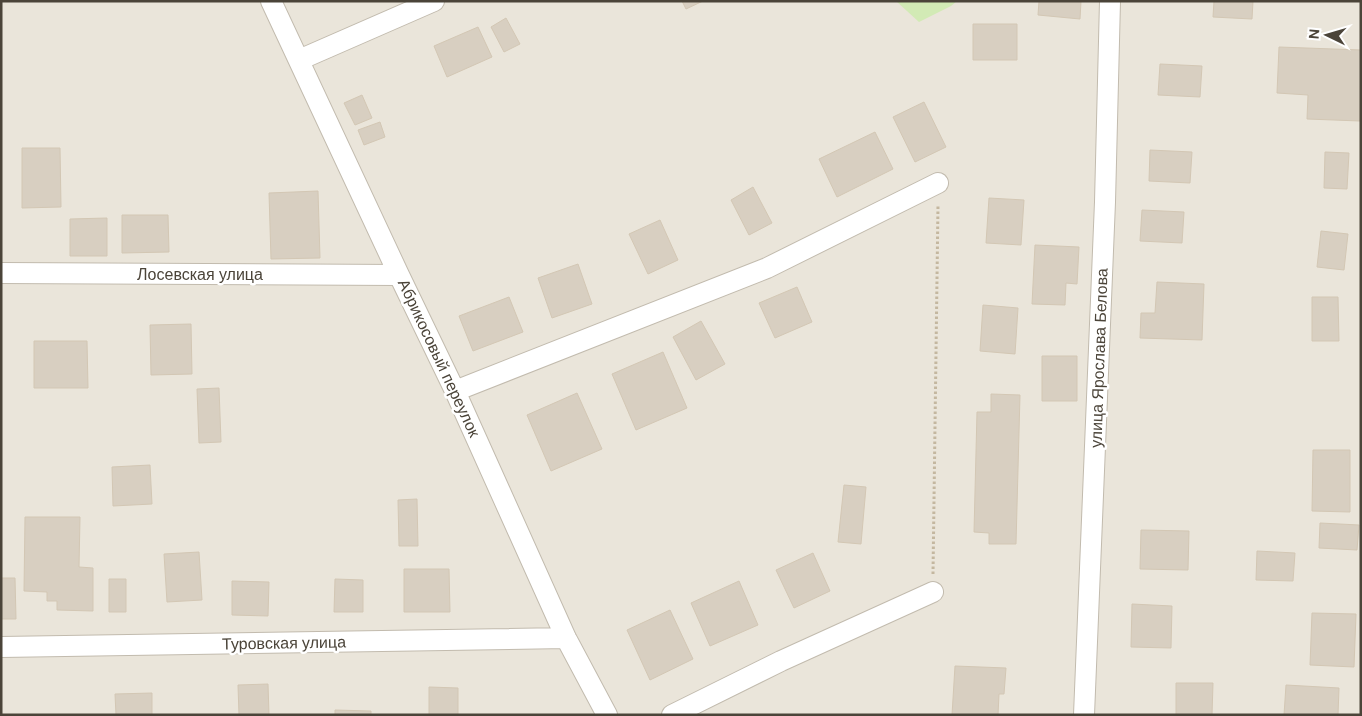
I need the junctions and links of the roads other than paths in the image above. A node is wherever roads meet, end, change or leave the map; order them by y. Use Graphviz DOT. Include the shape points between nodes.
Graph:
graph roads {
  1 [pos="271,1"];
  2 [pos="434,1"];
  3 [pos="1110,1"];
  4 [pos="299,60"];
  5 [pos="938,183"];
  6 [pos="1,274"];
  7 [pos="400,276"];
  8 [pos="455,391"];
  9 [pos="933,592"];
  10 [pos="566,638"];
  11 [pos="1,647"];
  12 [pos="607,715"];
  13 [pos="672,715"];
  14 [pos="1084,715"];
  1 -- 4 [label="street, Абрикосовый переулок"];
  2 -- 4 [label="street"];
  3 -- 14 [label="street, улица Ярослава Белова"];
  4 -- 7 [label="street, Абрикосовый переулок"];
  5 -- 8 [label="street" via="767,268"];
  6 -- 7 [label="street, Лосевская улица"];
  7 -- 8 [label="street, Абрикосовый переулок"];
  8 -- 10 [label="street, Абрикосовый переулок"];
  9 -- 13 [label="street"];
  10 -- 11 [label="street, Туровская улица"];
  10 -- 12 [label="street, Абрикосовый переулок"];
}
